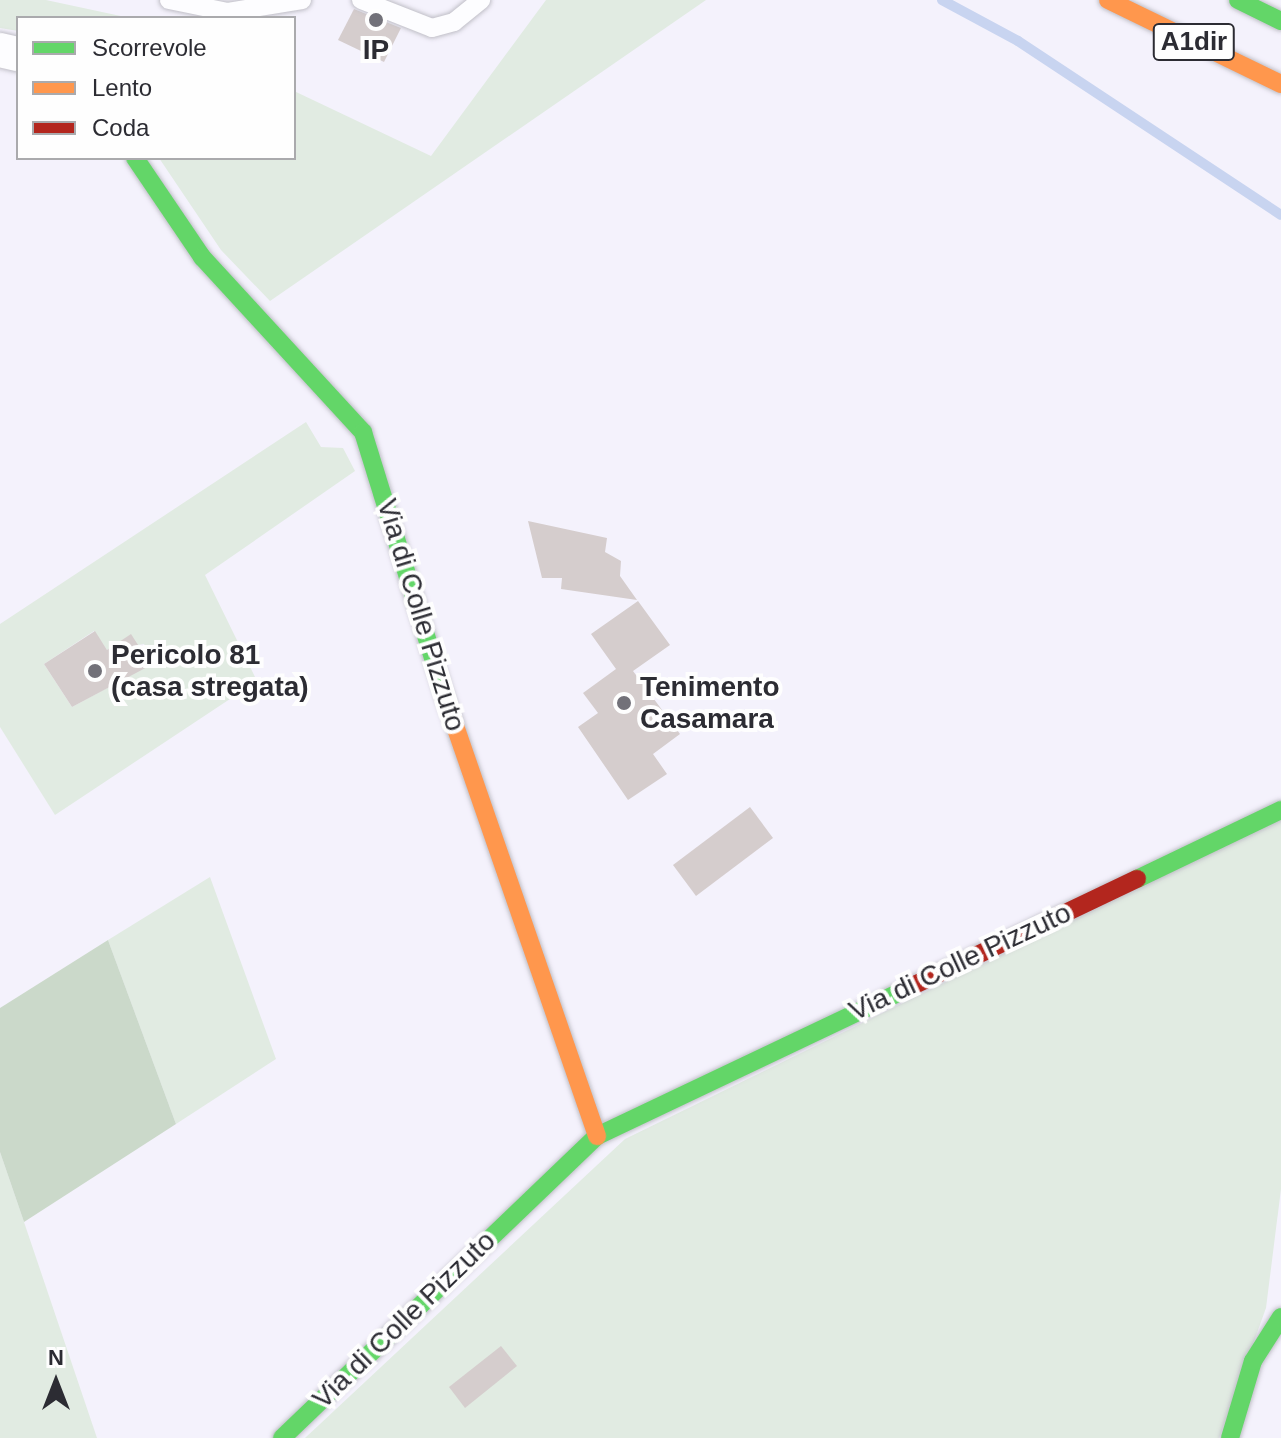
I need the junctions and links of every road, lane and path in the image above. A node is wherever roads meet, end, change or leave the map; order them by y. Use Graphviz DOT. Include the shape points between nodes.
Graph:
graph roads {
  1 [pos="169,0"];
  2 [pos="302,0"];
  3 [pos="361,0"];
  4 [pos="481,0"];
  5 [pos="1093,0"];
  6 [pos="1108,0"];
  7 [pos="1238,0"];
  8 [pos="1139,15"];
  9 [pos="1281,21"];
  10 [pos="1281,84"];
  11 [pos="136,160"];
  12 [pos="1281,810"];
  13 [pos="597,1136"];
  14 [pos="1281,1317"];
  15 [pos="282,1438"];
  16 [pos="1230,1438"];
  1 -- 2 [label="lane" via="228,12"];
  3 -- 4 [label="lane" via="432,28 454,22"];
  5 -- 8 [label="lane"];
  6 -- 8 [label="main road, A1dir"];
  7 -- 9 [label="main road, A1dir"];
  8 -- 10 [label="main road, A1dir"];
  11 -- 13 [label="main road, Via di Colle Pizzuto" via="202,257 363,432 431,659"];
  12 -- 13 [label="main road, Via di Colle Pizzuto"];
  13 -- 15 [label="main road, Via di Colle Pizzuto"];
  14 -- 16 [label="main road" via="1253,1361"];
}
